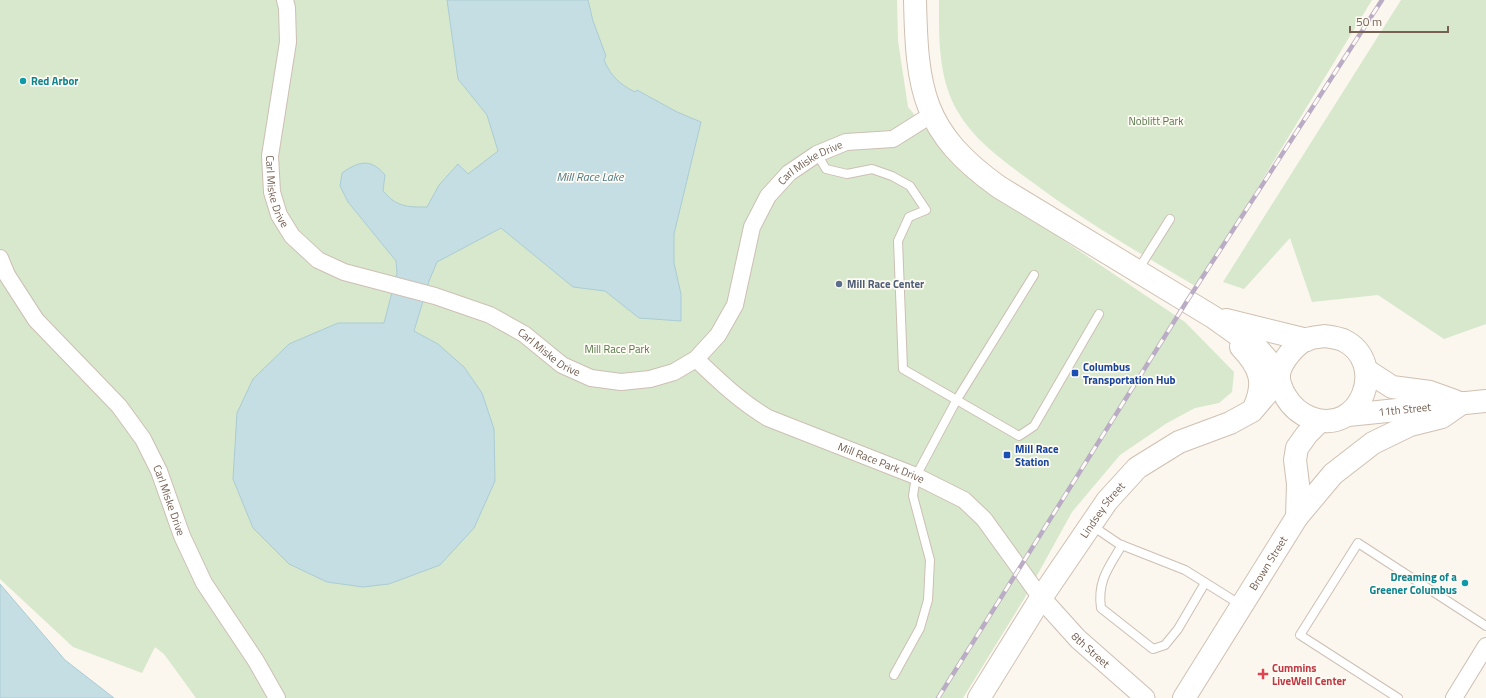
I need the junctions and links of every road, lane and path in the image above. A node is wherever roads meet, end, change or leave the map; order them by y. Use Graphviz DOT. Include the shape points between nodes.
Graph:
graph roads {
  1 [pos="285,0"];
  2 [pos="915,0"];
  3 [pos="931,116"];
  4 [pos="817,154"];
  5 [pos="1170,219"];
  6 [pos="0,258"];
  7 [pos="1138,271"];
  8 [pos="1034,275"];
  9 [pos="1099,314"];
  10 [pos="1213,317"];
  11 [pos="1307,340"];
  12 [pos="696,359"];
  13 [pos="1366,370"];
  14 [pos="1279,376"];
  15 [pos="956,400"];
  16 [pos="1486,401"];
  17 [pos="1462,403"];
  18 [pos="1252,411"];
  19 [pos="1348,414"];
  20 [pos="1320,421"];
  21 [pos="916,476"];
  22 [pos="1297,517"];
  23 [pos="1091,524"];
  24 [pos="1122,545"];
  25 [pos="1205,583"];
  26 [pos="1041,598"];
  27 [pos="1241,606"];
  28 [pos="1486,626"];
  29 [pos="1486,646"];
  30 [pos="894,675"];
  31 [pos="277,698"];
  32 [pos="979,698"];
  33 [pos="1144,698"];
  34 [pos="1184,698"];
  35 [pos="1398,698"];
  36 [pos="1454,698"];
  1 -- 12 [label="street, Carl Miske Drive" via="288,42 270,156 272,192 278,214 292,236 318,260 344,272 435,296 490,315 524,334 562,365 591,378 621,382 650,380 674,372"];
  2 -- 3 [label="main road" via="919,68"];
  3 -- 4 [label="street, Carl Miske Drive" via="893,139 846,142"];
  3 -- 7 [label="main road" via="953,147 982,174"];
  4 -- 12 [label="street, Carl Miske Drive" via="789,173 768,196 752,227 735,305 718,335"];
  4 -- 15 [label="lane" via="826,169 847,174 872,169 892,176 910,186 926,210 909,218 898,241 903,369"];
  5 -- 7 [label="lane"];
  6 -- 31 [label="street, Carl Miske Drive" via="7,275 36,320 119,406 143,439 159,471 182,536 204,583 256,661"];
  7 -- 10 [label="main road"];
  8 -- 15 [label="lane"];
  9 -- 15 [label="lane" via="1034,426 1019,436"];
  10 -- 11 [label="main road"];
  10 -- 14 [label="main road" via="1258,349"];
  10 -- 18 [label="main road" via="1251,358 1260,375 1259,398"];
  11 -- 13 [label="main road" via="1325,336 1344,341 1358,353"];
  11 -- 14 [label="main road" via="1294,348"];
  12 -- 21 [label="street, Mill Race Park Drive" via="751,408 768,418"];
  13 -- 17 [label="main road, 11th Street" via="1392,387 1430,392"];
  13 -- 19 [label="main road" via="1366,387 1360,402"];
  14 -- 18 [label="main road, Lindsey Street"];
  14 -- 20 [label="main road" via="1286,397 1300,413"];
  15 -- 21 [label="lane"];
  16 -- 17 [label="main road, 11th Street"];
  17 -- 19 [label="main road, 11th Street"];
  17 -- 22 [label="main road, Brown Street" via="1442,416 1410,425 1373,444 1333,474"];
  18 -- 23 [label="main road, Lindsey Street" via="1230,423 1179,442 1137,468 1107,500"];
  19 -- 20 [label="main road" via="1334,420"];
  20 -- 22 [label="main road" via="1297,448"];
  21 -- 26 [label="street, Mill Race Park Drive" via="964,500 984,519"];
  21 -- 30 [label="lane" via="913,496 930,560 928,600 920,628"];
  22 -- 27 [label="main road, Brown Street"];
  23 -- 24 [label="lane"];
  23 -- 26 [label="main road, Lindsey Street"];
  24 -- 25 [label="lane" via="1185,570"];
  24 -- 25 [label="lane" via="1103,578 1099,593 1101,608 1154,649 1165,645"];
  25 -- 27 [label="lane"];
  26 -- 32 [label="main road, Lindsey Street"];
  26 -- 33 [label="street, 8th Street" via="1078,639"];
  27 -- 34 [label="main road, Brown Street"];
  28 -- 35 [label="lane" via="1358,543 1300,635"];
  29 -- 36 [label="street"];
}
